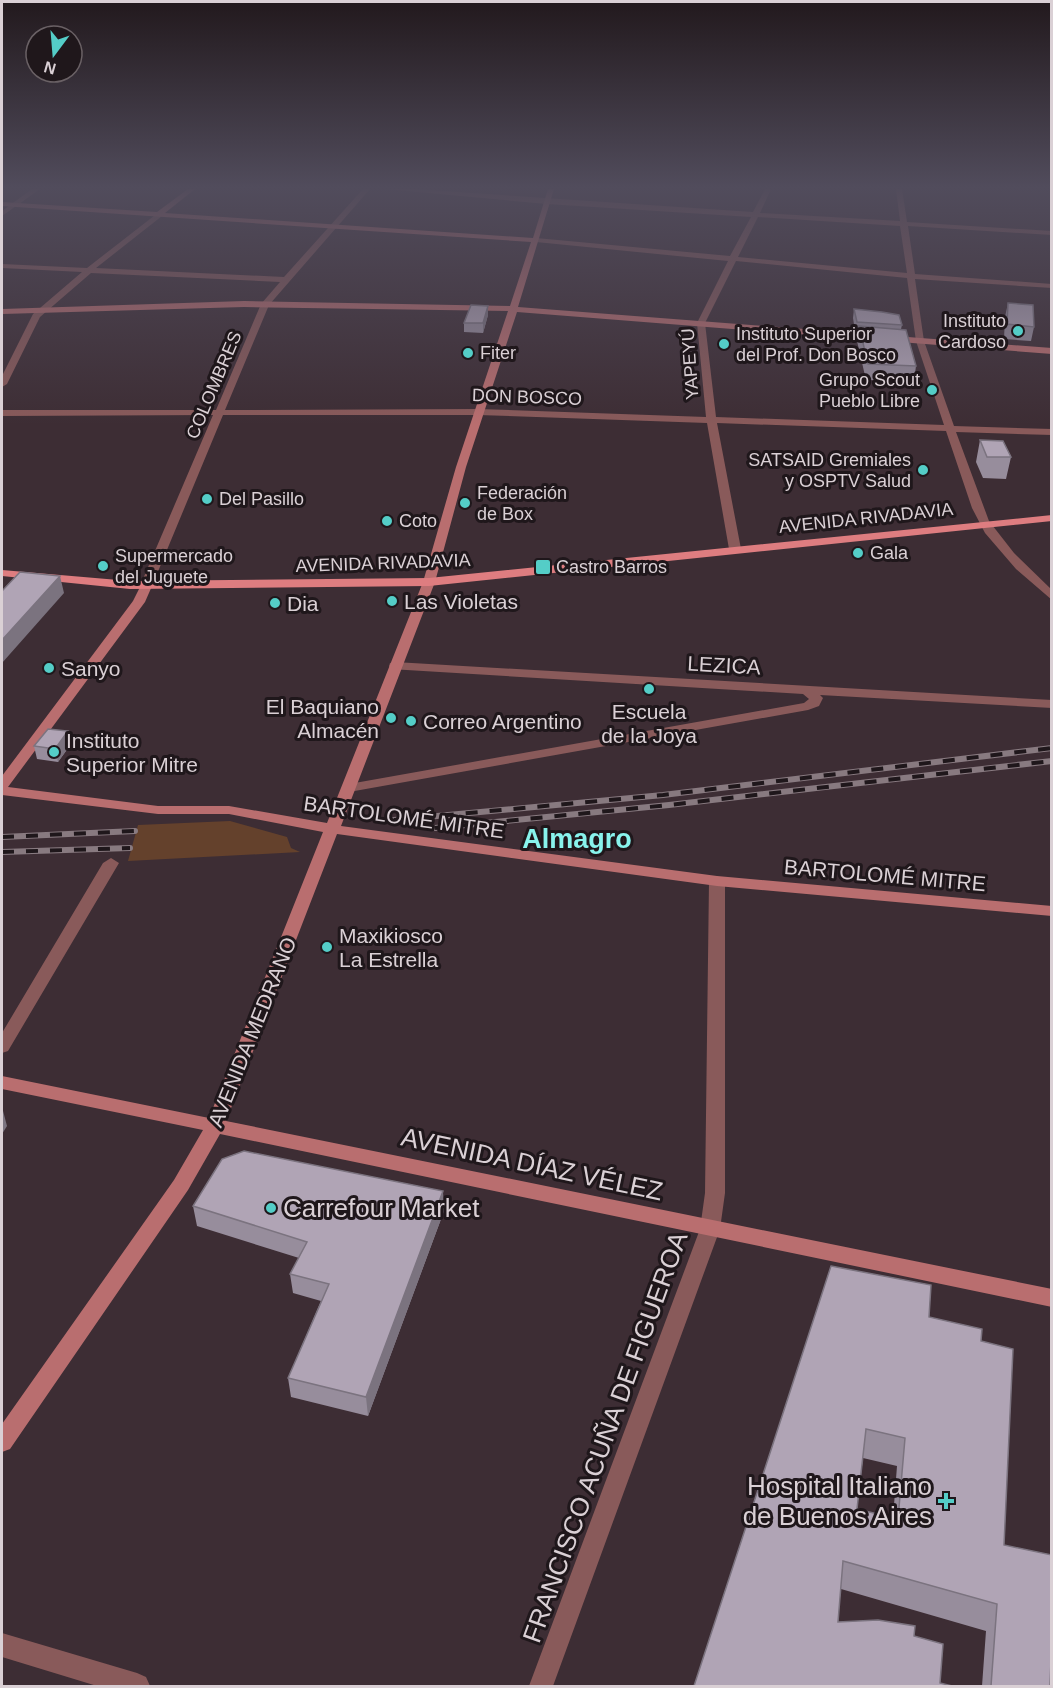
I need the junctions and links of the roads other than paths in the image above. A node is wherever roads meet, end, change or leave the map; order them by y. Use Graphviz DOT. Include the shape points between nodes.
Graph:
graph roads {
  1 [pos="33,268"];
  2 [pos="92,268"];
  3 [pos="298,268"];
  4 [pos="527,268"];
  5 [pos="728,268"];
  6 [pos="819,268"];
  7 [pos="911,268"];
  8 [pos="88,271"];
  9 [pos="912,276"];
  10 [pos="287,280"];
  11 [pos="1052,286"];
  12 [pos="266,304"];
  13 [pos="44,309"];
  14 [pos="513,309"];
  15 [pos="2,310"];
  16 [pos="701,323"];
  17 [pos="920,341"];
  18 [pos="1052,351"];
  19 [pos="2,384"];
  20 [pos="221,411"];
  21 [pos="2,412"];
  22 [pos="478,412"];
  23 [pos="711,419"];
  24 [pos="948,428"];
  25 [pos="1052,432"];
  26 [pos="1052,518"];
  27 [pos="983,525"];
  28 [pos="735,549"];
  29 [pos="2,573"];
  30 [pos="429,582"];
  31 [pos="146,586"];
  32 [pos="1052,597"];
  33 [pos="395,666"];
  34 [pos="806,689"];
  35 [pos="1052,704"];
  36 [pos="2,785"];
  37 [pos="349,788"];
  38 [pos="2,791"];
  39 [pos="333,830"];
  40 [pos="111,863"];
  41 [pos="717,881"];
  42 [pos="1052,911"];
  43 [pos="2,1047"];
  44 [pos="2,1082"];
  45 [pos="215,1126"];
  46 [pos="710,1229"];
  47 [pos="1052,1298"];
  48 [pos="2,1442"];
  49 [pos="2,1645"];
  50 [pos="137,1686"];
  51 [pos="541,1686"];
  1 -- 8 [label="street"];
  2 -- 8 [label="street"];
  3 -- 10 [label="street, COLOMBRES"];
  4 -- 14 [label="main road, AVENIDA MEDRANO"];
  5 -- 16 [label="street, YAPEYÚ"];
  6 -- 9 [label="street"];
  7 -- 9 [label="street"];
  8 -- 10 [label="street"];
  8 -- 13 [label="street"];
  9 -- 11 [label="street"];
  9 -- 17 [label="street"];
  10 -- 12 [label="street, COLOMBRES"];
  12 -- 13 [label="main road"];
  12 -- 14 [label="main road"];
  12 -- 20 [label="street, COLOMBRES"];
  13 -- 15 [label="main road"];
  13 -- 19 [label="street" via="36,316"];
  14 -- 16 [label="main road"];
  14 -- 22 [label="main road, AVENIDA MEDRANO"];
  16 -- 17 [label="main road"];
  16 -- 23 [label="street, YAPEYÚ"];
  17 -- 18 [label="main road"];
  17 -- 24 [label="street"];
  20 -- 21 [label="street, DON BOSCO"];
  20 -- 22 [label="street, DON BOSCO"];
  20 -- 31 [label="street, COLOMBRES"];
  22 -- 23 [label="street, DON BOSCO"];
  22 -- 30 [label="main road, AVENIDA MEDRANO"];
  23 -- 24 [label="street, DON BOSCO"];
  23 -- 28 [label="street, YAPEYÚ"];
  24 -- 25 [label="street, DON BOSCO"];
  24 -- 27 [label="street"];
  26 -- 27 [label="main road, AVENIDA RIVADAVIA"];
  27 -- 28 [label="main road, AVENIDA RIVADAVIA"];
  27 -- 32 [label="street"];
  28 -- 30 [label="main road, AVENIDA RIVADAVIA"];
  29 -- 31 [label="main road, AVENIDA RIVADAVIA"];
  30 -- 31 [label="main road, AVENIDA RIVADAVIA"];
  30 -- 33 [label="main road, AVENIDA MEDRANO"];
  31 -- 36 [label="main road" via="139,602"];
  33 -- 34 [label="street, LEZICA"];
  33 -- 37 [label="main road, AVENIDA MEDRANO"];
  34 -- 35 [label="street, LEZICA"];
  34 -- 37 [label="street" via="816,698 808,706"];
  37 -- 39 [label="main road, AVENIDA MEDRANO"];
  38 -- 39 [label="main road, BARTOLOMÉ MITRE" via="158,810 229,810"];
  39 -- 41 [label="main road, BARTOLOMÉ MITRE"];
  39 -- 45 [label="main road, AVENIDA MEDRANO"];
  40 -- 43 [label="street"];
  41 -- 42 [label="main road, BARTOLOMÉ MITRE"];
  41 -- 46 [label="street, FRANCISCO ACUÑA DE FIGUEROA" via="715,1193"];
  44 -- 45 [label="main road, AVENIDA DÍAZ VÉLEZ"];
  45 -- 46 [label="main road, AVENIDA DÍAZ VÉLEZ"];
  45 -- 48 [label="main road, AVENIDA MEDRANO" via="186,1177"];
  46 -- 47 [label="main road, AVENIDA DÍAZ VÉLEZ"];
  46 -- 51 [label="street, FRANCISCO ACUÑA DE FIGUEROA"];
  49 -- 50 [label="street"];
}
